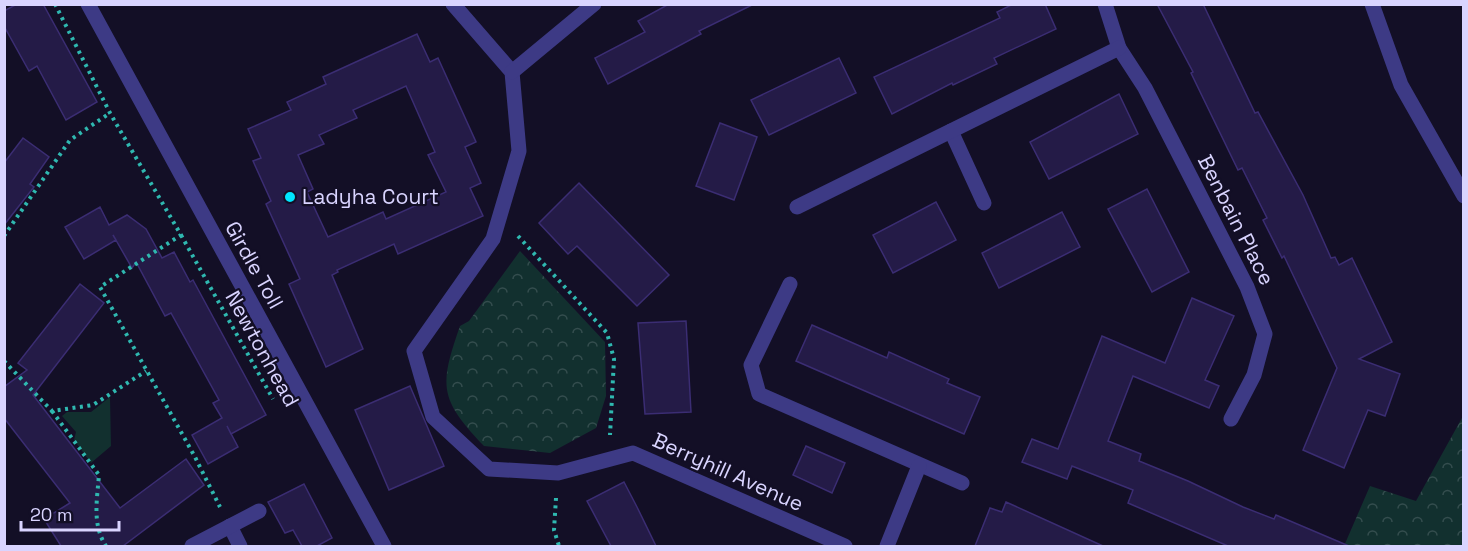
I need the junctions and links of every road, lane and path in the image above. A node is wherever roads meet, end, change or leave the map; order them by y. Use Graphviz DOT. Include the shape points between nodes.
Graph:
graph roads {
  1 [pos="55,4"];
  2 [pos="88,4"];
  3 [pos="453,4"];
  4 [pos="594,4"];
  5 [pos="1105,4"];
  6 [pos="1372,4"];
  7 [pos="1119,48"];
  8 [pos="512,72"];
  9 [pos="110,113"];
  10 [pos="951,131"];
  11 [pos="1464,196"];
  12 [pos="984,203"];
  13 [pos="797,207"];
  14 [pos="500,216"];
  15 [pos="181,234"];
  16 [pos="4,236"];
  17 [pos="790,284"];
  18 [pos="4,361"];
  19 [pos="146,371"];
  20 [pos="278,407"];
  21 [pos="52,411"];
  22 [pos="1231,419"];
  23 [pos="608,460"];
  24 [pos="919,466"];
  25 [pos="558,473"];
  26 [pos="962,483"];
  27 [pos="259,512"];
  28 [pos="230,526"];
  29 [pos="106,546"];
  30 [pos="192,546"];
  31 [pos="240,546"];
  32 [pos="384,546"];
  33 [pos="560,546"];
  34 [pos="845,546"];
  35 [pos="887,546"];
  1 -- 9 [label="path, Newtonhead"];
  2 -- 32 [label="street, Girdle Toll"];
  3 -- 8 [label="street"];
  4 -- 8 [label="street"];
  5 -- 7 [label="street, Benbain Place"];
  6 -- 11 [label="street" via="1401,85"];
  7 -- 10 [label="street"];
  7 -- 22 [label="street, Benbain Place" via="1145,88 1247,287 1265,334 1254,375"];
  8 -- 14 [label="street, Berryhill Avenue" via="519,151"];
  9 -- 15 [label="path, Newtonhead"];
  9 -- 16 [label="path" via="70,141"];
  10 -- 12 [label="street"];
  10 -- 13 [label="street"];
  14 -- 23 [label="path" via="608,333 614,360"];
  14 -- 25 [label="street, Berryhill Avenue" via="493,239 414,351 433,417 489,470"];
  15 -- 19 [label="path" via="100,287"];
  15 -- 20 [label="path, Newtonhead"];
  17 -- 24 [label="street" via="751,365 759,394"];
  18 -- 21 [label="path"];
  19 -- 21 [label="path" via="93,405"];
  19 -- 28 [label="path"];
  21 -- 29 [label="path" via="99,475 96,516 99,535"];
  23 -- 25 [label="street, Berryhill Avenue"];
  23 -- 34 [label="street, Berryhill Avenue" via="633,453"];
  24 -- 26 [label="street"];
  24 -- 35 [label="street"];
  25 -- 33 [label="path" via="554,530"];
  27 -- 28 [label="street"];
  28 -- 30 [label="street"];
  28 -- 31 [label="street"];
}
